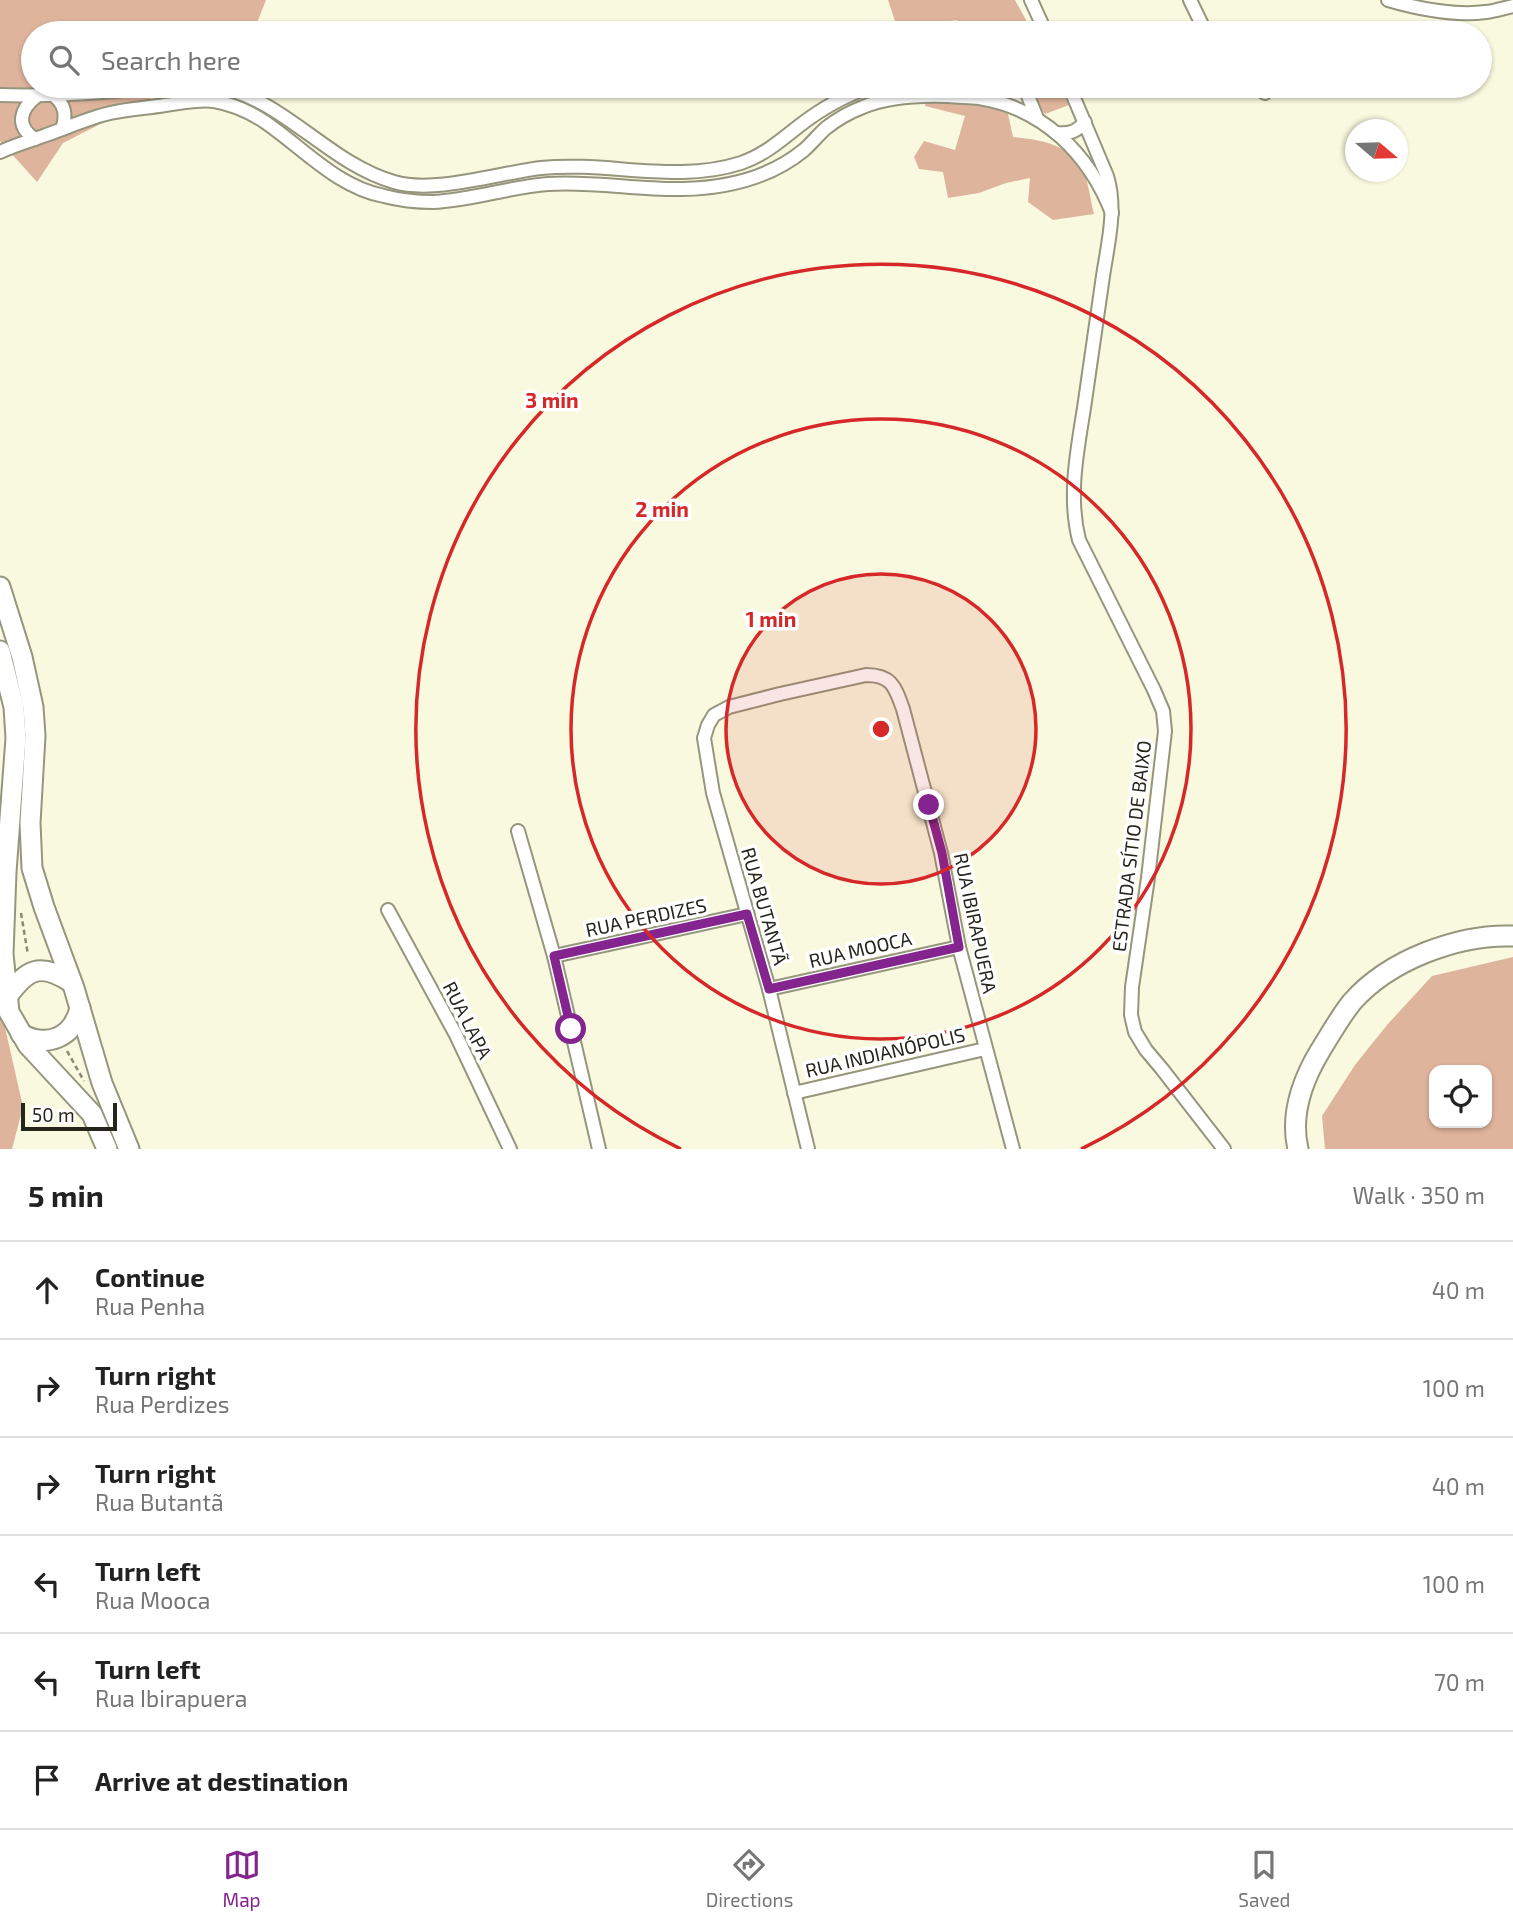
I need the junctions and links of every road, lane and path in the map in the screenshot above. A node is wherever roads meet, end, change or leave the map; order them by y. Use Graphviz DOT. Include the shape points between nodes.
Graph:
graph roads {
  1 [pos="1031,0"];
  2 [pos="1190,0"];
  3 [pos="1388,0"];
  4 [pos="1512,4"];
  5 [pos="1041,21"];
  6 [pos="1200,21"];
  7 [pos="0,95"];
  8 [pos="21,96"];
  9 [pos="34,98"];
  10 [pos="55,98"];
  11 [pos="252,98"];
  12 [pos="841,98"];
  13 [pos="909,98"];
  14 [pos="978,98"];
  15 [pos="1029,98"];
  16 [pos="1074,98"];
  17 [pos="1038,119"];
  18 [pos="1085,122"];
  19 [pos="62,129"];
  20 [pos="1058,132"];
  21 [pos="35,139"];
  22 [pos="0,152"];
  23 [pos="1112,212"];
  24 [pos="0,587"];
  25 [pos="0,651"];
  26 [pos="714,715"];
  27 [pos="518,831"];
  28 [pos="388,909"];
  29 [pos="747,914"];
  30 [pos="1513,936"];
  31 [pos="959,947"];
  32 [pos="554,956"];
  33 [pos="71,982"];
  34 [pos="769,989"];
  35 [pos="6,997"];
  36 [pos="80,1008"];
  37 [pos="21,1034"];
  38 [pos="985,1049"];
  39 [pos="794,1093"];
  40 [pos="107,1149"];
  41 [pos="130,1149"];
  42 [pos="510,1149"];
  43 [pos="599,1149"];
  44 [pos="808,1149"];
  45 [pos="1013,1149"];
  46 [pos="1224,1149"];
  47 [pos="1298,1149"];
  1 -- 5 [label="street"];
  2 -- 6 [label="street"];
  3 -- 4 [label="street" via="1457,12 1486,12"];
  7 -- 8 [label="street"];
  9 -- 21 [label="street" via="24,110 22,123"];
  10 -- 19 [label="street" via="63,106"];
  11 -- 12 [label="street" via="370,173 396,183 443,185 550,168 708,171 740,163 776,146"];
  13 -- 19 [label="street" via="864,107 836,121 787,162 736,183 681,189 549,184 432,202 360,189 263,121 212,101 111,113"];
  14 -- 17 [label="street"];
  15 -- 17 [label="street"];
  16 -- 18 [label="street, ESTRADA SÍTIO DE BAIXO"];
  17 -- 20 [label="street"];
  18 -- 20 [label="street" via="1075,132"];
  18 -- 23 [label="street, ESTRADA SÍTIO DE BAIXO" via="1111,189"];
  19 -- 21 [label="street"];
  20 -- 23 [label="street" via="1104,190"];
  21 -- 22 [label="street"];
  23 -- 46 [label="street, ESTRADA SÍTIO DE BAIXO" via="1073,509 1079,540 1163,712 1165,731 1132,1015 1135,1032 1146,1050"];
  24 -- 33 [label="street" via="33,707 32,868"];
  25 -- 35 [label="street" via="14,707 16,738 6,872"];
  26 -- 29 [label="street, RUA BUTANTÃ" via="705,738 706,756"];
  26 -- 31 [label="street, RUA IBIRAPUERA" via="729,707 866,676 878,676 892,684 942,853"];
  27 -- 32 [label="street"];
  28 -- 42 [label="street, RUA LAPA" via="456,1035"];
  29 -- 32 [label="street, RUA PERDIZES"];
  29 -- 34 [label="street, RUA BUTANTÃ"];
  30 -- 47 [label="street" via="1446,945 1413,958 1352,1002 1312,1064 1299,1099 1295,1121"];
  31 -- 34 [label="street, RUA MOOCA"];
  31 -- 38 [label="street, RUA IBIRAPUERA"];
  32 -- 43 [label="street"];
  33 -- 35 [label="street" via="36,970"];
  33 -- 36 [label="street"];
  34 -- 39 [label="street, RUA BUTANTÃ"];
  35 -- 37 [label="street"];
  36 -- 37 [label="street" via="74,1023 57,1037 38,1041"];
  36 -- 41 [label="street" via="102,1083"];
  37 -- 40 [label="street" via="92,1114"];
  38 -- 39 [label="street, RUA INDIANÓPOLIS"];
  38 -- 45 [label="street, RUA IBIRAPUERA"];
  39 -- 44 [label="street, RUA BUTANTÃ"];
}
